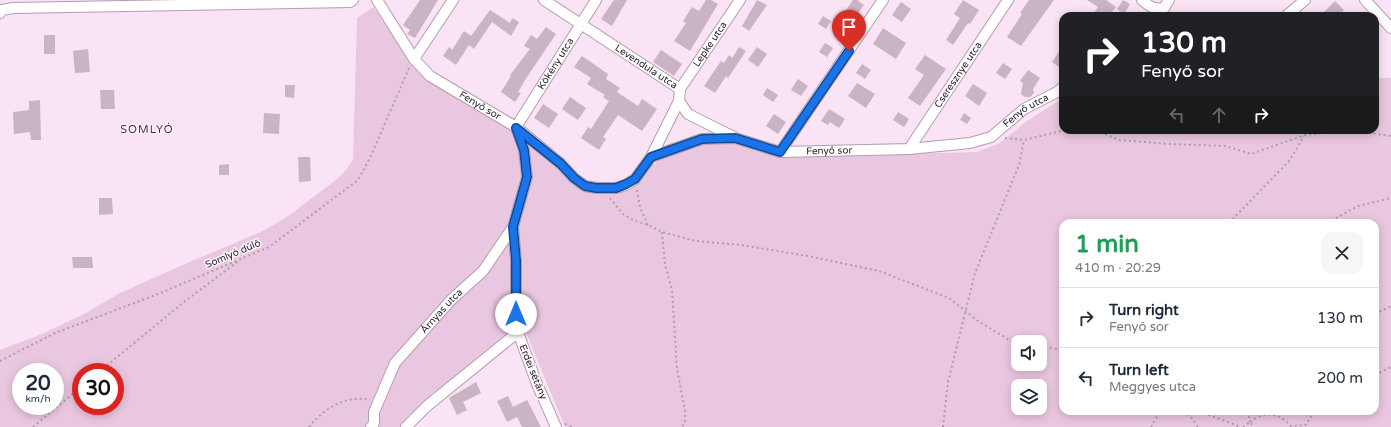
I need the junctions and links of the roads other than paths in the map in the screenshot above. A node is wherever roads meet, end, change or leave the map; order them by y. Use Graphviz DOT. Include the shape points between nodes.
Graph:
graph roads {
  1 [pos="354,0"];
  2 [pos="377,0"];
  3 [pos="453,0"];
  4 [pos="544,0"];
  5 [pos="596,0"];
  6 [pos="740,0"];
  7 [pos="883,0"];
  8 [pos="1008,0"];
  9 [pos="1142,0"];
  10 [pos="1168,0"];
  11 [pos="1305,0"];
  12 [pos="1365,0"];
  13 [pos="1291,12"];
  14 [pos="1376,12"];
  15 [pos="0,13"];
  16 [pos="1379,15"];
  17 [pos="581,23"];
  18 [pos="1391,28"];
  19 [pos="414,59"];
  20 [pos="680,89"];
  21 [pos="1059,89"];
  22 [pos="679,101"];
  23 [pos="516,128"];
  24 [pos="991,137"];
  25 [pos="735,138"];
  26 [pos="909,149"];
  27 [pos="780,152"];
  28 [pos="651,157"];
  29 [pos="513,227"];
  30 [pos="517,333"];
  31 [pos="371,427"];
  32 [pos="406,427"];
  33 [pos="556,427"];
  1 -- 15 [label="street" via="13,8 2,10"];
  2 -- 19 [label="street, Fenyő sor"];
  3 -- 19 [label="street"];
  4 -- 17 [label="street, Levendula utca"];
  5 -- 17 [label="street, Kökény utca"];
  6 -- 20 [label="street, Lepke utca"];
  7 -- 27 [label="street"];
  8 -- 26 [label="street, Cseresznye utca"];
  9 -- 10 [label="street" via="1152,8 1159,9 1164,8"];
  11 -- 13 [label="street"];
  12 -- 14 [label="street"];
  16 -- 18 [label="street"];
  17 -- 20 [label="street, Levendula utca"];
  17 -- 23 [label="street, Kökény utca"];
  19 -- 23 [label="street, Fenyő sor" via="430,76"];
  20 -- 22 [label="street, Levendula utca"];
  21 -- 24 [label="street, Fenyő utca" via="1024,110"];
  22 -- 25 [label="street, Levendula utca" via="688,114"];
  22 -- 28 [label="street"];
  23 -- 28 [label="street, Fenyő sor" via="585,186 616,188 635,179"];
  23 -- 29 [label="street, Erdei sétány" via="524,150 527,177"];
  24 -- 26 [label="street, Fenyő sor" via="970,143"];
  25 -- 27 [label="street, Fenyő sor"];
  25 -- 28 [label="street, Fenyő sor" via="702,139"];
  26 -- 27 [label="street, Fenyő sor"];
  29 -- 30 [label="street, Erdei sétány"];
  29 -- 31 [label="street, Árnyas utca" via="484,271 451,300 395,363 374,412 374,423"];
  30 -- 32 [label="street" via="427,406"];
  30 -- 33 [label="street, Erdei sétány"];
}
